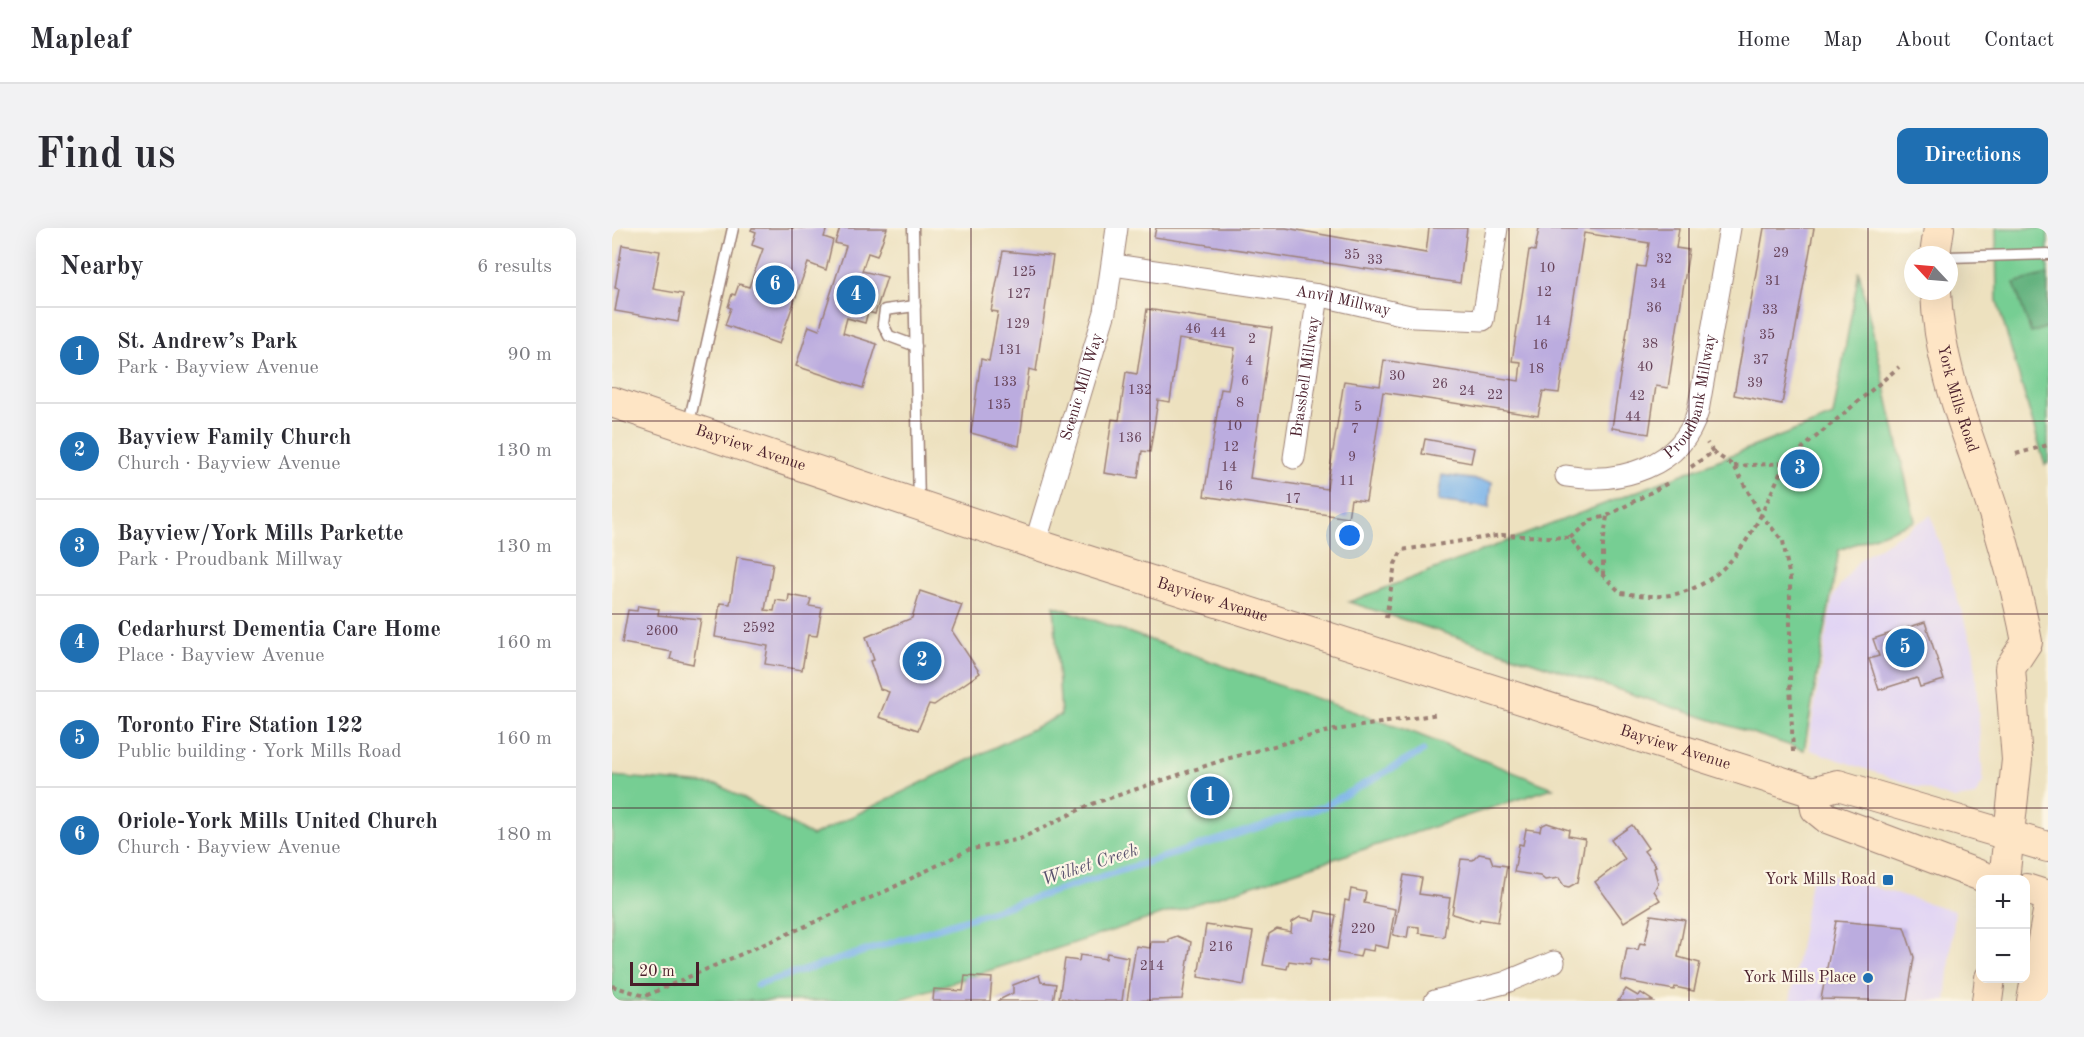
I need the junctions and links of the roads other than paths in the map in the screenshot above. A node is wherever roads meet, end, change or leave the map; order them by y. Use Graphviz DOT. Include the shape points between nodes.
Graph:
graph roads {
  1 [pos="733,228"];
  2 [pos="913,228"];
  3 [pos="1117,228"];
  4 [pos="1497,228"];
  5 [pos="1730,228"];
  6 [pos="1939,228"];
  7 [pos="1936,246"];
  8 [pos="2048,254"];
  9 [pos="1958,257"];
  10 [pos="1114,265"];
  11 [pos="1318,296"];
  12 [pos="1936,300"];
  13 [pos="915,306"];
  14 [pos="916,346"];
  15 [pos="612,402"];
  16 [pos="688,428"];
  17 [pos="1294,458"];
  18 [pos="1566,476"];
  19 [pos="919,505"];
  20 [pos="1035,544"];
  21 [pos="2037,648"];
  22 [pos="1813,792"];
  23 [pos="2010,837"];
  24 [pos="2048,847"];
  25 [pos="1981,875"];
  26 [pos="2005,875"];
  27 [pos="2030,891"];
  28 [pos="2048,896"];
  29 [pos="2048,912"];
  30 [pos="1554,962"];
  31 [pos="1989,983"];
  32 [pos="1435,1001"];
  33 [pos="1987,1001"];
  34 [pos="2032,1001"];
  1 -- 16 [label="lane"];
  2 -- 13 [label="lane"];
  3 -- 10 [label="street, Scenic Mill Way"];
  4 -- 11 [label="street, Anvil Millway" via="1483,320 1414,317"];
  5 -- 18 [label="street, Proudbank Millway" via="1698,411 1686,438 1666,458 1636,472 1601,478"];
  6 -- 7 [label="main road"];
  8 -- 9 [label="lane"];
  10 -- 11 [label="street, Anvil Millway"];
  10 -- 20 [label="street, Scenic Mill Way" via="1105,312"];
  11 -- 17 [label="street, Brassbell Millway"];
  12 -- 21 [label="main road, York Mills Road" via="1937,322 1953,396 1986,488 2021,611"];
  13 -- 14 [label="lane"];
  13 -- 14 [label="lane" via="885,310 883,324 889,336"];
  14 -- 19 [label="lane"];
  15 -- 16 [label="main road, Bayview Avenue"];
  16 -- 19 [label="main road, Bayview Avenue"];
  19 -- 20 [label="main road, Bayview Avenue"];
  20 -- 22 [label="main road, Bayview Avenue"];
  21 -- 23 [label="main road, York Mills Road" via="2010,668 2017,760"];
  22 -- 23 [label="main road" via="1839,784"];
  22 -- 25 [label="main road" via="1816,809 1827,818"];
  23 -- 24 [label="main road"];
  23 -- 26 [label="main road, York Mills Road"];
  27 -- 28 [label="main road"];
  29 -- 34 [label="main road"];
  30 -- 32 [label="street" via="1504,983"];
  31 -- 33 [label="main road"];
}
